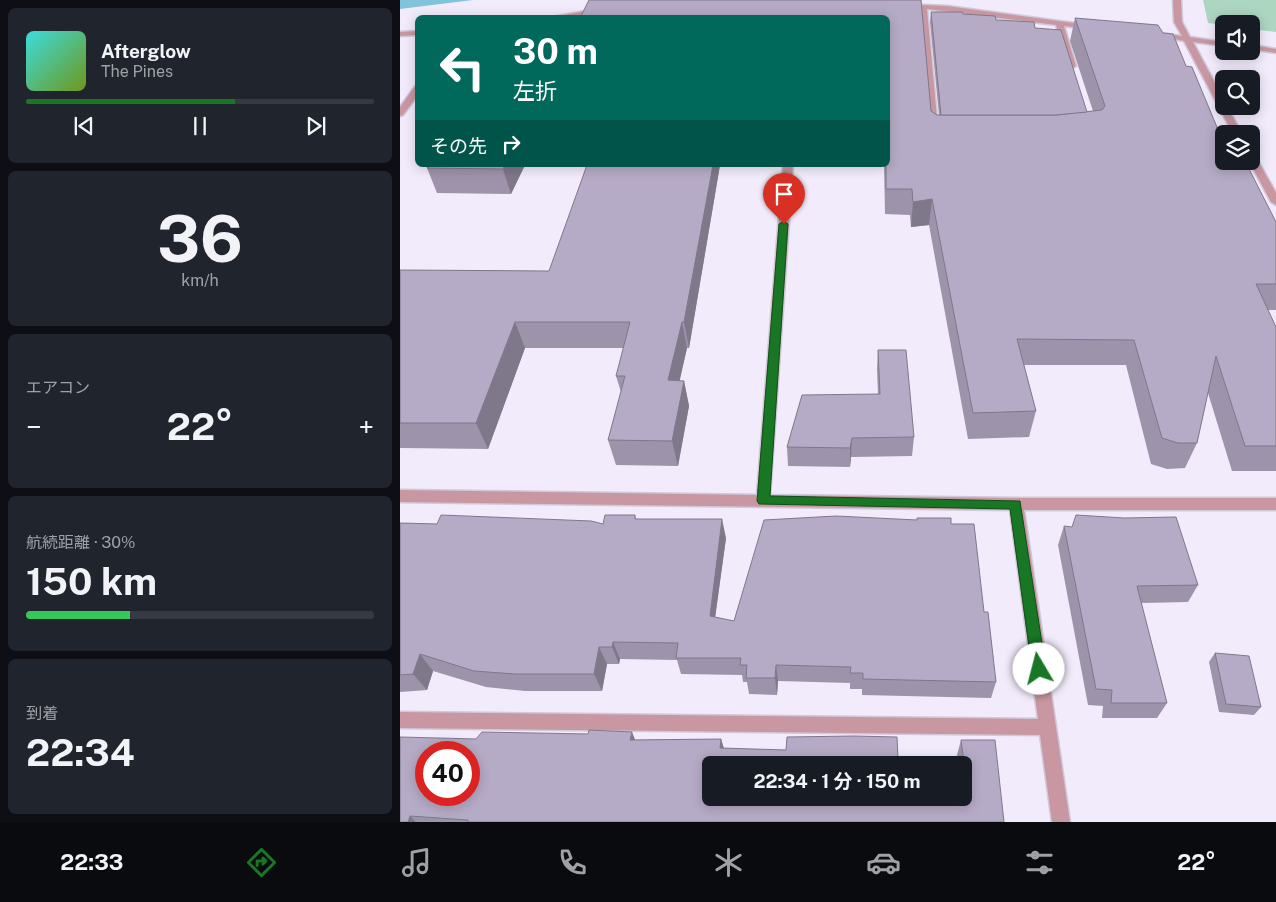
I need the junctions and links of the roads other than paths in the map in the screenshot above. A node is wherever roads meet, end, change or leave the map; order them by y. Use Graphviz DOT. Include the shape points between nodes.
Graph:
graph roads {
  1 [pos="1177,0"];
  2 [pos="896,5"];
  3 [pos="923,7"];
  4 [pos="604,11"];
  5 [pos="573,15"];
  6 [pos="1059,23"];
  7 [pos="1097,28"];
  8 [pos="415,33"];
  9 [pos="400,34"];
  10 [pos="1154,34"];
  11 [pos="1186,38"];
  12 [pos="1215,43"];
  13 [pos="1260,48"];
  14 [pos="1276,51"];
  15 [pos="1076,77"];
  16 [pos="415,92"];
  17 [pos="400,113"];
  18 [pos="1233,125"];
  19 [pos="944,135"];
  20 [pos="788,167"];
  21 [pos="1258,170"];
  22 [pos="1276,202"];
  23 [pos="400,496"];
  24 [pos="763,501"];
  25 [pos="1016,504"];
  26 [pos="1276,504"];
  27 [pos="400,720"];
  28 [pos="1047,727"];
  29 [pos="1061,822"];
  1 -- 11 [label="street" via="1178,22"];
  2 -- 3 [label="street"];
  3 -- 6 [label="street"];
  3 -- 19 [label="street" via="935,135"];
  4 -- 5 [label="street"];
  6 -- 7 [label="street"];
  6 -- 15 [label="street"];
  8 -- 9 [label="street"];
  10 -- 11 [label="street"];
  11 -- 12 [label="street"];
  11 -- 18 [label="street"];
  13 -- 14 [label="street"];
  16 -- 17 [label="street"];
  20 -- 24 [label="street"];
  21 -- 22 [label="street"];
  23 -- 24 [label="street"];
  24 -- 25 [label="street"];
  25 -- 26 [label="street"];
  25 -- 28 [label="street"];
  27 -- 28 [label="street"];
  28 -- 29 [label="street"];
}
